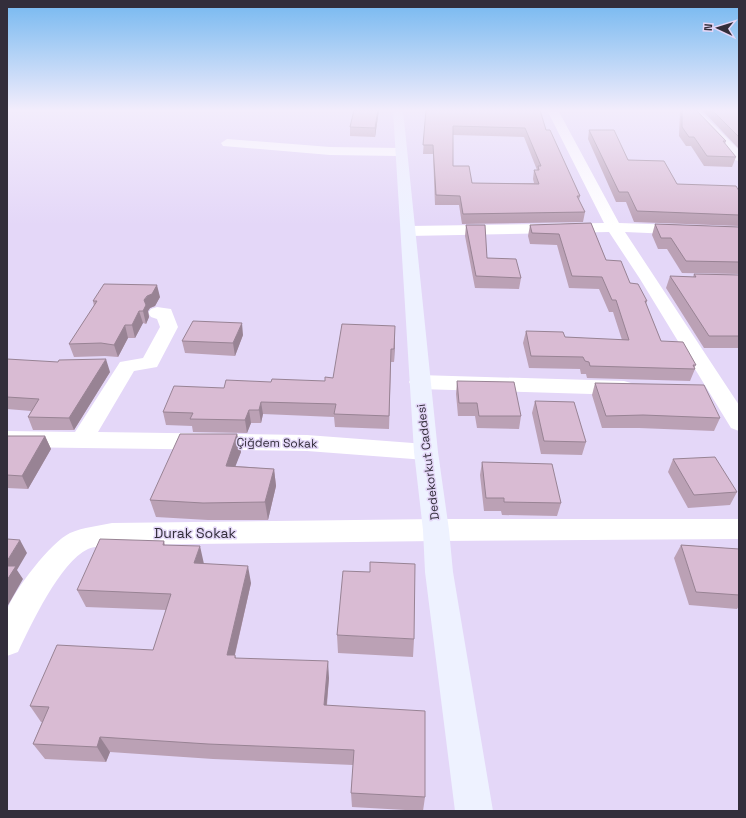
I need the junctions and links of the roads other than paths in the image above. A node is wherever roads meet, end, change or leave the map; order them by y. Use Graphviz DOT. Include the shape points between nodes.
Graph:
graph roads {
  1 [pos="294,148"];
  2 [pos="400,148"];
  3 [pos="572,148"];
  4 [pos="730,148"];
  5 [pos="400,152"];
  6 [pos="739,157"];
  7 [pos="614,227"];
  8 [pos="409,231"];
  9 [pos="739,232"];
  10 [pos="649,279"];
  11 [pos="672,279"];
  12 [pos="157,313"];
  13 [pos="104,363"];
  14 [pos="126,366"];
  15 [pos="419,382"];
  16 [pos="647,388"];
  17 [pos="695,390"];
  18 [pos="719,390"];
  19 [pos="739,424"];
  20 [pos="7,439"];
  21 [pos="82,440"];
  22 [pos="426,452"];
  23 [pos="739,529"];
  24 [pos="436,530"];
  25 [pos="7,642"];
  26 [pos="474,811"];
  1 -- 5 [label="street"];
  2 -- 5 [label="street, Dedekorkut Caddesi"];
  3 -- 7 [label="street"];
  4 -- 6 [label="street"];
  5 -- 8 [label="street, Dedekorkut Caddesi"];
  7 -- 8 [label="street"];
  7 -- 9 [label="street"];
  7 -- 10 [label="street"];
  8 -- 15 [label="street, Dedekorkut Caddesi"];
  10 -- 11 [label="street"];
  10 -- 18 [label="street"];
  12 -- 14 [label="street" via="165,314 168,327 150,363"];
  13 -- 14 [label="street"];
  14 -- 21 [label="street"];
  15 -- 16 [label="street"];
  15 -- 22 [label="street, Dedekorkut Caddesi"];
  17 -- 18 [label="street"];
  18 -- 19 [label="street"];
  20 -- 21 [label="street, Çiğdem Sokak"];
  21 -- 22 [label="street, Çiğdem Sokak" via="307,443"];
  22 -- 24 [label="street, Dedekorkut Caddesi"];
  23 -- 24 [label="street, Durak Sokak"];
  24 -- 25 [label="street, Durak Sokak" via="112,534 77,542 49,570 22,612"];
  24 -- 26 [label="street, Dedekorkut Caddesi" via="439,572"];
}
